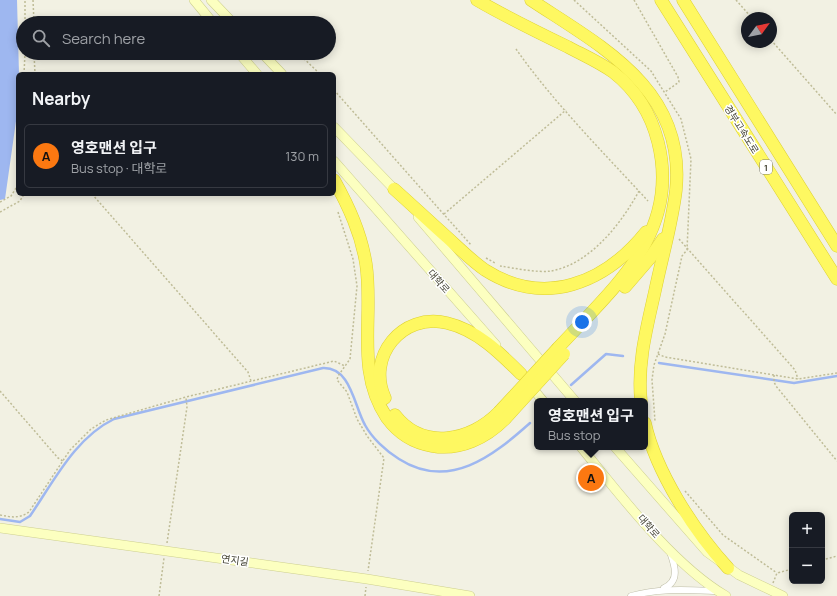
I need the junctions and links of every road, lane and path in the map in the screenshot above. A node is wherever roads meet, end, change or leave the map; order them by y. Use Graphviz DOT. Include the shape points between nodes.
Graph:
graph roads {
  1 [pos="25,0"];
  2 [pos="33,0"];
  3 [pos="194,0"];
  4 [pos="210,0"];
  5 [pos="477,0"];
  6 [pos="531,0"];
  7 [pos="574,0"];
  8 [pos="634,0"];
  9 [pos="661,0"];
  10 [pos="683,0"];
  11 [pos="736,0"];
  12 [pos="747,12"];
  13 [pos="25,16"];
  14 [pos="34,16"];
  15 [pos="207,16"];
  16 [pos="226,16"];
  17 [pos="777,47"];
  18 [pos="516,48"];
  19 [pos="25,60"];
  20 [pos="34,60"];
  21 [pos="245,60"];
  22 [pos="269,60"];
  23 [pos="305,60"];
  24 [pos="24,72"];
  25 [pos="35,72"];
  26 [pos="255,72"];
  27 [pos="280,72"];
  28 [pos="318,72"];
  29 [pos="336,92"];
  30 [pos="665,92"];
  31 [pos="566,110"];
  32 [pos="837,115"];
  33 [pos="336,129"];
  34 [pos="336,164"];
  35 [pos="336,184"];
  36 [pos="16,188"];
  37 [pos="394,189"];
  38 [pos="639,192"];
  39 [pos="23,196"];
  40 [pos="94,196"];
  41 [pos="648,201"];
  42 [pos="0,202"];
  43 [pos="338,210"];
  44 [pos="0,212"];
  45 [pos="658,213"];
  46 [pos="444,214"];
  47 [pos="670,219"];
  48 [pos="679,239"];
  49 [pos="837,246"];
  50 [pos="473,247"];
  51 [pos="687,250"];
  52 [pos="483,256"];
  53 [pos="837,279"];
  54 [pos="561,351"];
  55 [pos="658,354"];
  56 [pos="346,366"];
  57 [pos="837,373"];
  58 [pos="521,374"];
  59 [pos="774,375"];
  60 [pos="798,379"];
  61 [pos="251,381"];
  62 [pos="0,391"];
  63 [pos="186,398"];
  64 [pos="541,398"];
  65 [pos="573,398"];
  66 [pos="641,398"];
  67 [pos="502,416"];
  68 [pos="651,425"];
  69 [pos="584,450"];
  70 [pos="618,450"];
  71 [pos="62,460"];
  72 [pos="837,461"];
  73 [pos="684,490"];
  74 [pos="0,515"];
  75 [pos="0,528"];
  76 [pos="165,551"];
  77 [pos="669,551"];
  78 [pos="837,556"];
  79 [pos="825,559"];
  80 [pos="728,568"];
  81 [pos="789,570"];
  82 [pos="777,573"];
  83 [pos="367,579"];
  84 [pos="660,590"];
  85 [pos="770,590"];
  86 [pos="717,591"];
  87 [pos="159,596"];
  88 [pos="365,596"];
  89 [pos="470,596"];
  90 [pos="631,596"];
  91 [pos="726,596"];
  92 [pos="783,596"];
  1 -- 13 [label="path"];
  2 -- 14 [label="path"];
  3 -- 15 [label="main road"];
  4 -- 16 [label="main road"];
  5 -- 45 [label="highway" via="604,67 630,88 649,115 660,149 663,180"];
  6 -- 47 [label="highway" via="617,59 641,80 653,98 667,125 674,153 676,189"];
  7 -- 30 [label="path" via="651,71"];
  8 -- 30 [label="path" via="678,77 679,82"];
  9 -- 53 [label="highway, 경부고속도로 / 1"];
  10 -- 49 [label="highway, 경부고속도로 / 1"];
  11 -- 12 [label="path"];
  17 -- 32 [label="path"];
  18 -- 31 [label="path"];
  19 -- 24 [label="path"];
  20 -- 25 [label="path"];
  21 -- 26 [label="main road"];
  22 -- 27 [label="main road"];
  23 -- 28 [label="path"];
  29 -- 46 [label="path"];
  30 -- 51 [label="path" via="681,120 691,159"];
  31 -- 38 [label="path"];
  31 -- 46 [label="path"];
  33 -- 37 [label="main road"];
  34 -- 58 [label="main road, 대학로"];
  35 -- 67 [label="highway" via="353,216 364,251 368,277 369,373 375,395 389,420 399,431 416,442 434,447 447,447 477,440 492,431"];
  36 -- 42 [label="path" via="11,196"];
  37 -- 45 [label="highway" via="484,269 513,283 543,288 576,284 605,271 637,243"];
  37 -- 65 [label="main road"];
  38 -- 41 [label="path"];
  38 -- 52 [label="path" via="628,213 603,241 582,259 551,271 498,266"];
  39 -- 44 [label="path" via="20,201"];
  40 -- 61 [label="path" via="248,372"];
  43 -- 56 [label="path" via="353,259 357,286 350,359"];
  45 -- 54 [label="highway" via="646,244 633,265"];
  46 -- 50 [label="path"];
  47 -- 54 [label="highway" via="663,238 650,258"];
  47 -- 66 [label="highway" via="642,350"];
  48 -- 51 [label="path"];
  51 -- 55 [label="path" via="682,256 665,334"];
  51 -- 60 [label="path" via="795,370"];
  54 -- 67 [label="highway, bridge"];
  55 -- 59 [label="path"];
  55 -- 68 [label="path" via="652,380"];
  56 -- 61 [label="path" via="334,361"];
  56 -- 83 [label="path" via="337,380 347,392 360,425 384,458"];
  57 -- 60 [label="path"];
  58 -- 64 [label="main road, 대학로"];
  58 -- 67 [label="highway" via="483,340 446,323 431,321 413,325 398,334 386,348 379,366 381,389 398,418 417,433 437,438 460,437"];
  59 -- 60 [label="path"];
  59 -- 72 [label="path" via="776,386"];
  61 -- 63 [label="path"];
  62 -- 71 [label="path"];
  63 -- 71 [label="path" via="106,420 91,429"];
  63 -- 76 [label="path"];
  68 -- 80 [label="highway" via="652,446 662,471 703,537"];
  69 -- 77 [label="main road, 대학로"];
  70 -- 80 [label="main road" via="695,540"];
  71 -- 74 [label="path" via="29,512 15,518"];
  73 -- 82 [label="path" via="723,535"];
  75 -- 76 [label="main road, 연지길"];
  76 -- 83 [label="main road, 연지길"];
  76 -- 87 [label="path"];
  77 -- 84 [label="street" via="675,566 675,578 669,586"];
  77 -- 86 [label="main road, 대학로"];
  78 -- 79 [label="path"];
  80 -- 85 [label="main road"];
  81 -- 82 [label="path"];
  82 -- 85 [label="path"];
  83 -- 88 [label="path"];
  83 -- 89 [label="main road, 연지길"];
  84 -- 86 [label="street"];
  84 -- 90 [label="street"];
  85 -- 92 [label="main road"];
  86 -- 91 [label="main road, 대학로"];
}
